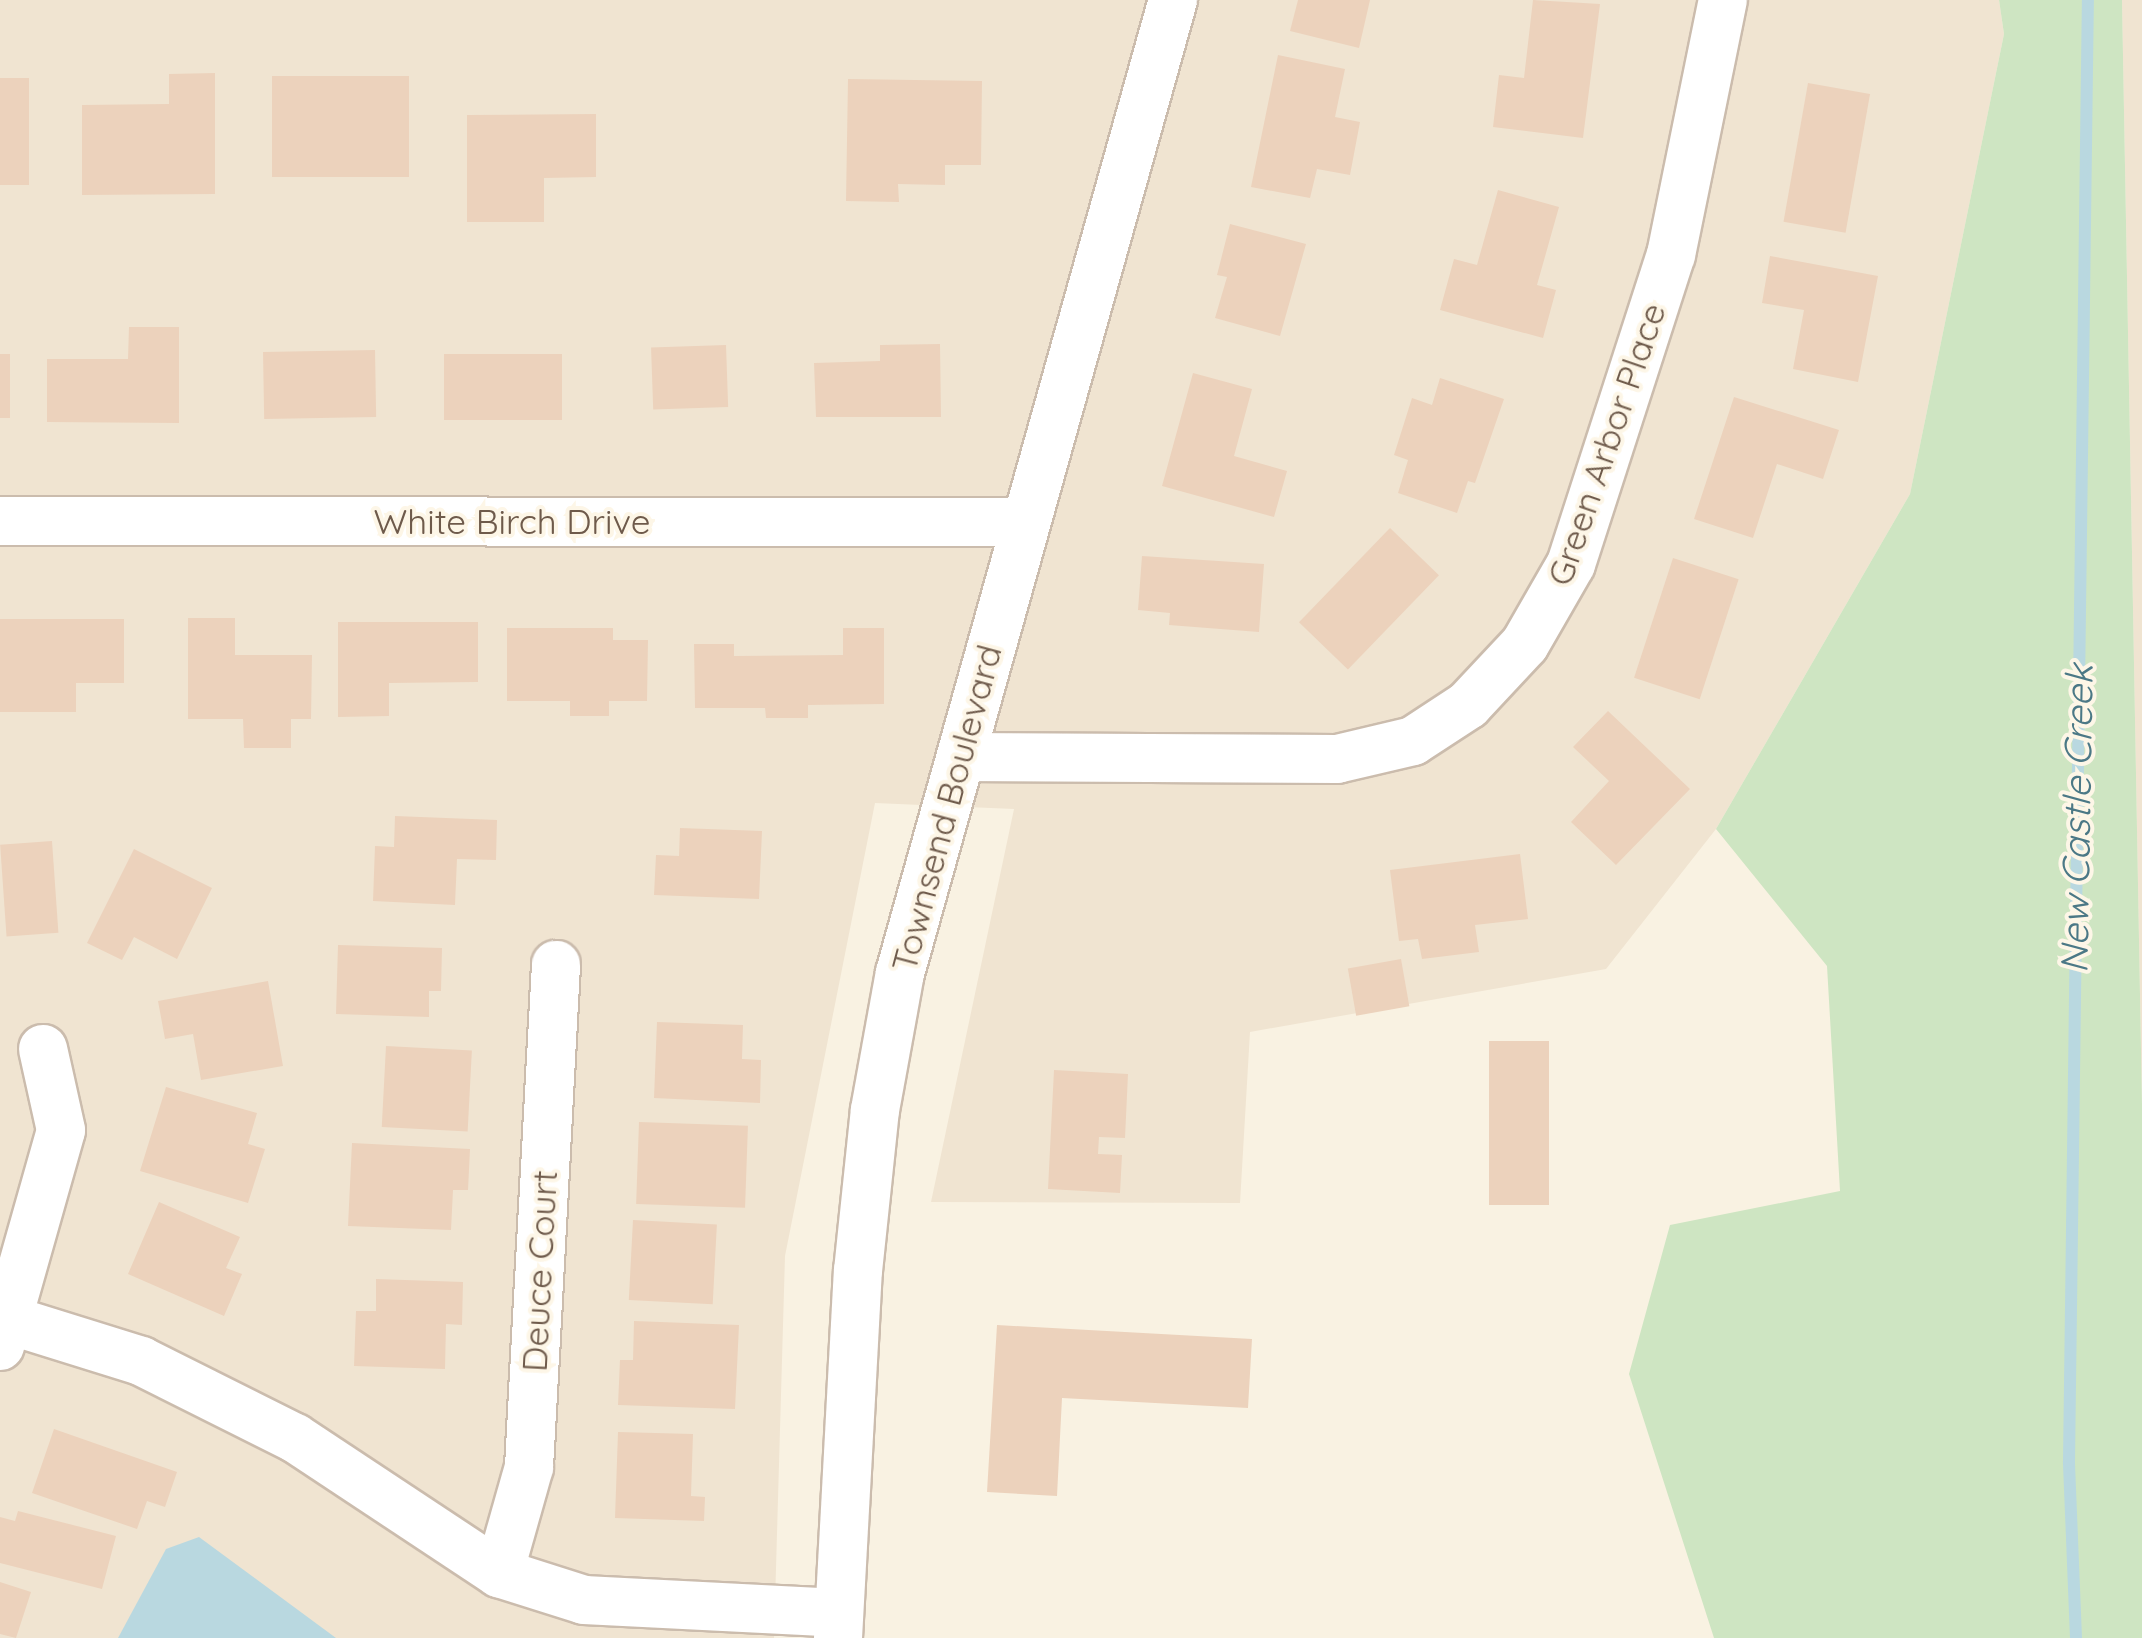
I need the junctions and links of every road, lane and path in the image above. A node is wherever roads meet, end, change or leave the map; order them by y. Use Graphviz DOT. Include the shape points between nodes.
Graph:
graph roads {
  1 [pos="1173,0"];
  2 [pos="1723,0"];
  3 [pos="0,520"];
  4 [pos="1024,522"];
  5 [pos="961,757"];
  6 [pos="556,964"];
  7 [pos="43,1050"];
  8 [pos="4,1328"];
  9 [pos="499,1573"];
  10 [pos="838,1626"];
  1 -- 4 [label="street, Townsend Boulevard"];
  2 -- 5 [label="street, Green Arbor Place" via="1671,256 1571,564 1525,644 1468,705 1413,742 1337,759"];
  3 -- 4 [label="street, White Birch Drive"];
  4 -- 5 [label="street, Townsend Boulevard"];
  5 -- 10 [label="street, Townsend Boulevard" via="900,973 875,1110 858,1271"];
  6 -- 9 [label="street, Deuce Court" via="528,1467"];
  7 -- 8 [label="street" via="62,1130"];
  8 -- 9 [label="street" via="140,1361 295,1438"];
  9 -- 10 [label="street" via="584,1600"];
}
